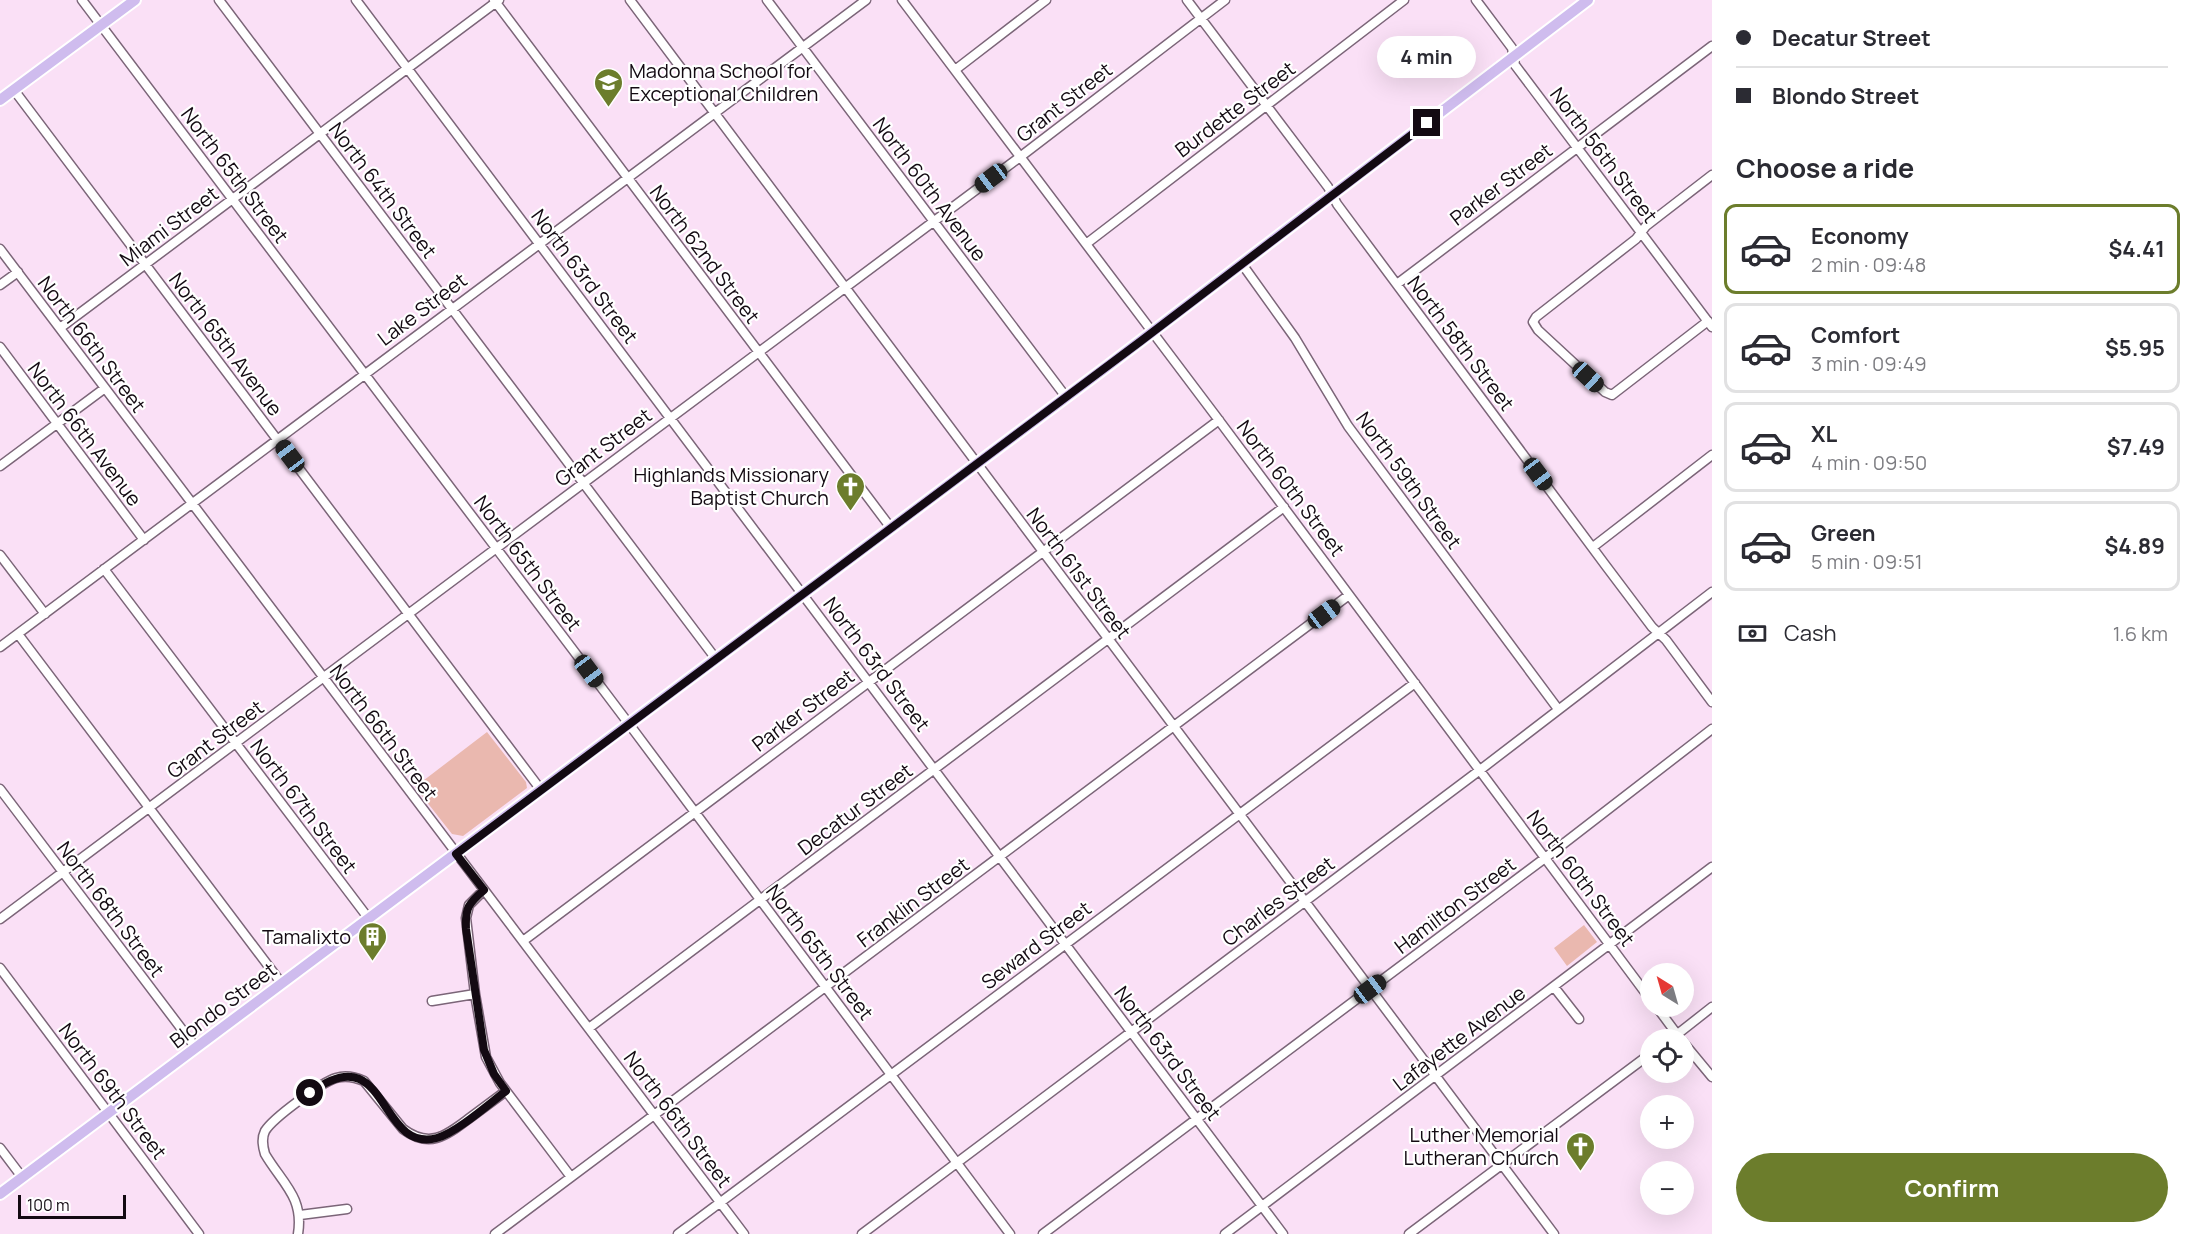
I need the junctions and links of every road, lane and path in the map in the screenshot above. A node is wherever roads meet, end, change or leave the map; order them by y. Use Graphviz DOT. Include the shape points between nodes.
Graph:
graph roads {
  1 [pos="82,0"];
  2 [pos="135,0"];
  3 [pos="219,0"];
  4 [pos="356,0"];
  5 [pos="630,0"];
  6 [pos="767,0"];
  7 [pos="866,0"];
  8 [pos="902,0"];
  9 [pos="1046,0"];
  10 [pos="1187,0"];
  11 [pos="1224,0"];
  12 [pos="1404,0"];
  13 [pos="1476,0"];
  14 [pos="1588,0"];
  15 [pos="497,1"];
  16 [pos="1201,18"];
  17 [pos="101,25"];
  18 [pos="1712,46"];
  19 [pos="802,47"];
  20 [pos="1514,57"];
  21 [pos="408,68"];
  22 [pos="955,70"];
  23 [pos="14,90"];
  24 [pos="0,100"];
  25 [pos="1267,105"];
  26 [pos="714,112"];
  27 [pos="320,133"];
  28 [pos="1577,148"];
  29 [pos="1020,157"];
  30 [pos="1712,175"];
  31 [pos="627,178"];
  32 [pos="1333,194"];
  33 [pos="232,199"];
  34 [pos="933,221"];
  35 [pos="1641,233"];
  36 [pos="539,243"];
  37 [pos="1086,244"];
  38 [pos="0,249"];
  39 [pos="145,264"];
  40 [pos="1242,264"];
  41 [pos="18,272"];
  42 [pos="1397,284"];
  43 [pos="0,285"];
  44 [pos="845,286"];
  45 [pos="451,308"];
  46 [pos="1710,324"];
  47 [pos="60,328"];
  48 [pos="1153,332"];
  49 [pos="0,347"];
  50 [pos="758,351"];
  51 [pos="364,373"];
  52 [pos="105,388"];
  53 [pos="1066,397"];
  54 [pos="670,417"];
  55 [pos="1219,420"];
  56 [pos="57,423"];
  57 [pos="276,439"];
  58 [pos="1712,455"];
  59 [pos="978,463"];
  60 [pos="0,466"];
  61 [pos="583,482"];
  62 [pos="192,504"];
  63 [pos="1284,507"];
  64 [pos="891,528"];
  65 [pos="144,540"];
  66 [pos="1593,547"];
  67 [pos="496,548"];
  68 [pos="1043,552"];
  69 [pos="0,555"];
  70 [pos="104,569"];
  71 [pos="1712,592"];
  72 [pos="804,594"];
  73 [pos="1349,595"];
  74 [pos="408,613"];
  75 [pos="45,614"];
  76 [pos="1659,633"];
  77 [pos="18,634"];
  78 [pos="1108,639"];
  79 [pos="0,647"];
  80 [pos="716,659"];
  81 [pos="323,678"];
  82 [pos="869,681"];
  83 [pos="1415,683"];
  84 [pos="1712,702"];
  85 [pos="1558,710"];
  86 [pos="629,724"];
  87 [pos="1174,726"];
  88 [pos="1712,729"];
  89 [pos="236,744"];
  90 [pos="935,769"];
  91 [pos="1480,770"];
  92 [pos="0,789"];
  93 [pos="541,790"];
  94 [pos="150,808"];
  95 [pos="694,813"];
  96 [pos="1239,814"];
  97 [pos="456,854"];
  98 [pos="1000,856"];
  99 [pos="1545,858"];
  100 [pos="1712,867"];
  101 [pos="63,873"];
  102 [pos="484,890"];
  103 [pos="760,900"];
  104 [pos="1305,901"];
  105 [pos="369,919"];
  106 [pos="0,920"];
  107 [pos="523,941"];
  108 [pos="1066,944"];
  109 [pos="1610,945"];
  110 [pos="0,968"];
  111 [pos="282,984"];
  112 [pos="1640,986"];
  113 [pos="1554,987"];
  114 [pos="826,988"];
  115 [pos="1370,989"];
  116 [pos="476,994"];
  117 [pos="432,1001"];
  118 [pos="1712,1007"];
  119 [pos="1579,1020"];
  120 [pos="589,1028"];
  121 [pos="1688,1029"];
  122 [pos="1131,1031"];
  123 [pos="196,1048"];
  124 [pos="1694,1057"];
  125 [pos="1640,1062"];
  126 [pos="891,1075"];
  127 [pos="1436,1076"];
  128 [pos="1712,1077"];
  129 [pos="506,1091"];
  130 [pos="108,1113"];
  131 [pos="655,1116"];
  132 [pos="1197,1119"];
  133 [pos="0,1148"];
  134 [pos="957,1162"];
  135 [pos="1503,1165"];
  136 [pos="22,1177"];
  137 [pos="571,1177"];
  138 [pos="0,1194"];
  139 [pos="720,1203"];
  140 [pos="1262,1206"];
  141 [pos="347,1209"];
  142 [pos="300,1215"];
  143 [pos="1421,1225"];
  144 [pos="199,1234"];
  145 [pos="298,1234"];
  146 [pos="495,1234"];
  147 [pos="678,1234"];
  148 [pos="744,1234"];
  149 [pos="862,1234"];
  150 [pos="1010,1234"];
  151 [pos="1043,1234"];
  152 [pos="1225,1234"];
  153 [pos="1283,1234"];
  154 [pos="1409,1234"];
  155 [pos="1427,1234"];
  156 [pos="1554,1234"];
  1 -- 17 [label="street, North 65th Street"];
  2 -- 17 [label="main road"];
  3 -- 27 [label="street, North 64th Street"];
  4 -- 21 [label="street, North 63rd Street"];
  5 -- 26 [label="street, North 61st Street"];
  6 -- 19 [label="street, North 60th Avenue"];
  7 -- 19 [label="street, Lake Street"];
  8 -- 22 [label="street, North 60th Street"];
  9 -- 22 [label="street"];
  10 -- 16 [label="street, North 58th Street"];
  11 -- 16 [label="street, Grant Street"];
  12 -- 25 [label="street, Burdette Street"];
  13 -- 20 [label="street, North 56th Street" via="1512,48"];
  14 -- 20 [label="main road, Blondo Street"];
  15 -- 21 [label="street, Miami Street"];
  15 -- 31 [label="street, North 62nd Street"];
  16 -- 25 [label="street, North 58th Street"];
  16 -- 29 [label="street, Grant Street"];
  17 -- 23 [label="main road"];
  17 -- 33 [label="street, North 65th Street"];
  18 -- 28 [label="street, Parker Street"];
  19 -- 26 [label="street, Lake Street"];
  19 -- 34 [label="street, North 60th Avenue"];
  20 -- 28 [label="street, North 56th Street" via="1515,65"];
  20 -- 32 [label="main road, Blondo Street"];
  21 -- 27 [label="street, Miami Street"];
  21 -- 36 [label="street, North 63rd Street"];
  22 -- 29 [label="street, North 60th Street"];
  23 -- 24 [label="main road"];
  23 -- 39 [label="street, North 65th Avenue"];
  25 -- 32 [label="street, North 58th Street"];
  25 -- 37 [label="street, Burdette Street"];
  26 -- 31 [label="street, Lake Street"];
  26 -- 44 [label="street, North 61st Street"];
  27 -- 33 [label="street, Miami Street"];
  27 -- 45 [label="street, North 64th Street"];
  28 -- 35 [label="street, North 56th Street"];
  28 -- 42 [label="street, Parker Street"];
  29 -- 34 [label="street, Grant Street"];
  29 -- 37 [label="street, North 60th Street"];
  30 -- 35 [label="street"];
  31 -- 36 [label="street, Lake Street"];
  31 -- 50 [label="street, North 62nd Street"];
  32 -- 40 [label="main road, Blondo Street"];
  32 -- 42 [label="street, North 58th Street"];
  33 -- 39 [label="street, Miami Street"];
  33 -- 51 [label="street, North 65th Street"];
  34 -- 44 [label="street, Grant Street"];
  34 -- 53 [label="street, North 60th Avenue"];
  35 -- 46 [label="street, North 56th Street"];
  35 -- 46 [label="street" via="1536,317 1533,322 1538,330 1612,395"];
  36 -- 45 [label="street, Lake Street"];
  36 -- 54 [label="street, North 63rd Street"];
  37 -- 48 [label="street, North 60th Street"];
  38 -- 41 [label="street, North 66th Street"];
  39 -- 47 [label="street, Miami Street"];
  39 -- 57 [label="street, North 65th Avenue"];
  40 -- 48 [label="main road, Blondo Street"];
  40 -- 85 [label="street, North 59th Street" via="1295,338 1348,426"];
  41 -- 43 [label="street"];
  41 -- 47 [label="street, North 66th Street"];
  42 -- 66 [label="street, North 58th Street"];
  44 -- 50 [label="street, Grant Street"];
  44 -- 59 [label="street, North 61st Street"];
  45 -- 51 [label="street, Lake Street"];
  45 -- 61 [label="street, North 64th Street"];
  47 -- 52 [label="street, North 66th Street"];
  48 -- 53 [label="main road, Blondo Street"];
  48 -- 55 [label="street, North 60th Street"];
  49 -- 56 [label="street, North 66th Avenue"];
  50 -- 54 [label="street, Grant Street"];
  50 -- 64 [label="street, North 62nd Street"];
  51 -- 57 [label="street, Lake Street"];
  51 -- 67 [label="street, North 65th Street"];
  52 -- 56 [label="street"];
  52 -- 62 [label="street, North 66th Street"];
  53 -- 59 [label="main road, Blondo Street"];
  54 -- 61 [label="street, Grant Street"];
  54 -- 72 [label="street, North 63rd Street"];
  55 -- 63 [label="street, North 60th Street"];
  55 -- 68 [label="street, Parker Street"];
  56 -- 60 [label="street"];
  56 -- 65 [label="street, North 66th Avenue"];
  57 -- 62 [label="street, Lake Street"];
  57 -- 74 [label="street, North 65th Avenue"];
  58 -- 66 [label="street"];
  59 -- 64 [label="main road, Blondo Street"];
  59 -- 68 [label="street, North 61st Street"];
  61 -- 67 [label="street, Grant Street"];
  61 -- 80 [label="street, North 64th Street"];
  62 -- 65 [label="street, Lake Street"];
  62 -- 81 [label="street, North 66th Street"];
  63 -- 73 [label="street, North 60th Street"];
  63 -- 78 [label="street, Decatur Street"];
  64 -- 72 [label="main road, Blondo Street"];
  65 -- 70 [label="street, Lake Street"];
  66 -- 76 [label="street, North 58th Street"];
  67 -- 74 [label="street, Grant Street"];
  67 -- 86 [label="street, North 65th Street"];
  68 -- 78 [label="street, North 61st Street"];
  68 -- 82 [label="street, Parker Street"];
  69 -- 75 [label="street"];
  70 -- 75 [label="street, Lake Street"];
  70 -- 89 [label="street, North 67th Street"];
  71 -- 76 [label="street, Charles Street"];
  72 -- 80 [label="main road, Blondo Street"];
  72 -- 82 [label="street, North 63rd Street"];
  73 -- 83 [label="street, North 60th Street"];
  73 -- 87 [label="street, Franklin Street"];
  74 -- 81 [label="street, Grant Street"];
  74 -- 93 [label="street, North 65th Avenue"];
  75 -- 77 [label="street, Lake Street"];
  76 -- 84 [label="street, North 58th Street"];
  76 -- 85 [label="street, Charles Street"];
  77 -- 79 [label="street, Lake Street"];
  77 -- 94 [label="street"];
  78 -- 87 [label="street, North 61st Street"];
  78 -- 90 [label="street, Decatur Street"];
  80 -- 86 [label="main road, Blondo Street"];
  81 -- 89 [label="street, Grant Street"];
  81 -- 97 [label="street, North 66th Street"];
  82 -- 90 [label="street, North 63rd Street"];
  82 -- 95 [label="street, Parker Street"];
  83 -- 91 [label="street, North 60th Street"];
  83 -- 96 [label="street, Seward Street"];
  85 -- 91 [label="street, Charles Street"];
  86 -- 93 [label="main road, Blondo Street"];
  86 -- 95 [label="street, North 65th Street"];
  87 -- 96 [label="street, North 61st Street"];
  87 -- 98 [label="street, Franklin Street"];
  88 -- 99 [label="street, Hamilton Street"];
  89 -- 94 [label="street, Grant Street"];
  89 -- 105 [label="street, North 67th Street"];
  90 -- 98 [label="street, North 63rd Street"];
  90 -- 103 [label="street, Decatur Street"];
  91 -- 99 [label="street, North 60th Street"];
  91 -- 104 [label="street, Charles Street"];
  92 -- 101 [label="street, North 68th Street"];
  93 -- 97 [label="main road, Blondo Street"];
  94 -- 101 [label="street, Grant Street"];
  94 -- 111 [label="street"];
  95 -- 103 [label="street, North 65th Street"];
  95 -- 107 [label="street, Parker Street"];
  96 -- 104 [label="street, North 61st Street"];
  96 -- 108 [label="street, Seward Street"];
  97 -- 102 [label="street, North 66th Street"];
  97 -- 105 [label="main road, Blondo Street"];
  98 -- 108 [label="street, North 63rd Street"];
  98 -- 114 [label="street, Franklin Street"];
  99 -- 109 [label="street, North 60th Street"];
  99 -- 115 [label="street, Hamilton Street"];
  100 -- 109 [label="street, Lafayette Avenue"];
  101 -- 106 [label="street, Grant Street"];
  101 -- 123 [label="street, North 68th Street"];
  102 -- 107 [label="street, North 66th Street"];
  102 -- 116 [label="street" via="466,911"];
  103 -- 114 [label="street, North 65th Street"];
  103 -- 120 [label="street, Decatur Street"];
  104 -- 115 [label="street, North 61st Street"];
  104 -- 122 [label="street, Charles Street"];
  105 -- 111 [label="main road, Blondo Street"];
  107 -- 120 [label="street, North 66th Street"];
  108 -- 122 [label="street, North 63rd Street"];
  108 -- 126 [label="street, Seward Street"];
  109 -- 112 [label="street, North 60th Street"];
  109 -- 113 [label="street, Lafayette Avenue"];
  110 -- 130 [label="street, North 69th Street"];
  111 -- 123 [label="main road, Blondo Street"];
  113 -- 119 [label="street"];
  113 -- 127 [label="street, Lafayette Avenue"];
  114 -- 126 [label="street, North 65th Street"];
  114 -- 131 [label="street, Franklin Street"];
  115 -- 127 [label="street, North 61st Street"];
  115 -- 132 [label="street, Hamilton Street"];
  116 -- 117 [label="street"];
  116 -- 129 [label="street" via="486,1057"];
  118 -- 121 [label="street"];
  120 -- 131 [label="street, North 66th Street"];
  122 -- 132 [label="street, North 63rd Street"];
  122 -- 134 [label="street, Charles Street"];
  123 -- 130 [label="main road, Blondo Street"];
  124 -- 128 [label="street"];
  125 -- 135 [label="street"];
  126 -- 134 [label="street, North 65th Street"];
  126 -- 139 [label="street, Seward Street"];
  127 -- 135 [label="street, North 61st Street"];
  127 -- 140 [label="street, Lafayette Avenue"];
  129 -- 137 [label="street"];
  129 -- 142 [label="street" via="449,1133 424,1139 403,1129 364,1081 343,1076 325,1082 275,1120 263,1137 265,1154 293,1194"];
  130 -- 136 [label="main road, Blondo Street"];
  130 -- 144 [label="street, North 69th Street"];
  131 -- 137 [label="street, Franklin Street"];
  131 -- 139 [label="street, North 66th Street"];
  132 -- 140 [label="street, North 63rd Street"];
  132 -- 151 [label="street, Hamilton Street"];
  133 -- 136 [label="street"];
  134 -- 149 [label="street, Charles Street"];
  134 -- 150 [label="street, North 65th Street"];
  135 -- 143 [label="street"];
  135 -- 156 [label="street, North 61st Street"];
  136 -- 138 [label="main road, Blondo Street"];
  137 -- 146 [label="street, Franklin Street"];
  139 -- 147 [label="street, Seward Street"];
  139 -- 148 [label="street, North 66th Street"];
  140 -- 152 [label="street, Lafayette Avenue"];
  140 -- 153 [label="street, North 63rd Street"];
  141 -- 142 [label="street"];
  142 -- 145 [label="street"];
  143 -- 154 [label="street"];
  143 -- 155 [label="street"];
}
